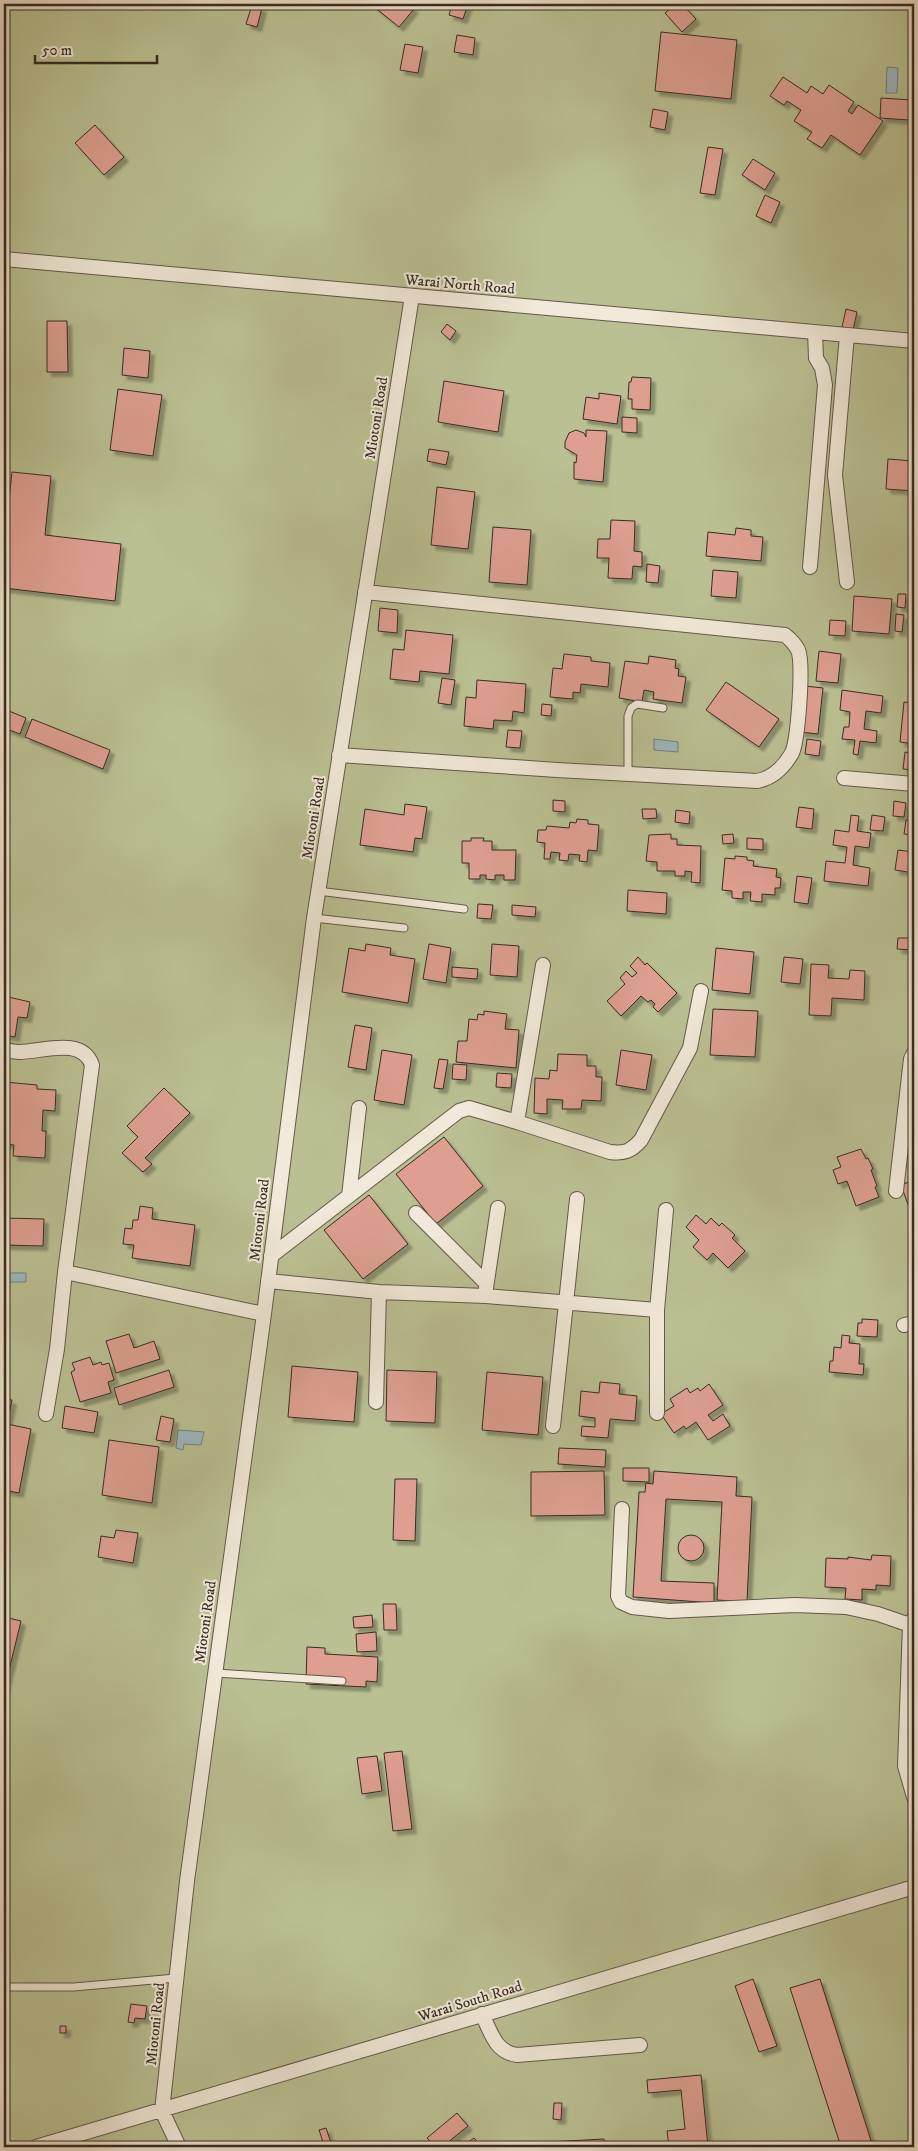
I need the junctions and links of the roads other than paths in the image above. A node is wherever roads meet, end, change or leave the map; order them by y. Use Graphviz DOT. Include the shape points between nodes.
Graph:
graph roads {
  1 [pos="4,258"];
  2 [pos="412,296"];
  3 [pos="816,332"];
  4 [pos="847,335"];
  5 [pos="914,342"];
  6 [pos="810,567"];
  7 [pos="847,582"];
  8 [pos="365,592"];
  9 [pos="663,708"];
  10 [pos="339,754"];
  11 [pos="628,774"];
  12 [pos="844,778"];
  13 [pos="914,784"];
  14 [pos="318,891"];
  15 [pos="464,910"];
  16 [pos="314,918"];
  17 [pos="404,928"];
  18 [pos="543,965"];
  19 [pos="701,991"];
  20 [pos="4,1049"];
  21 [pos="914,1054"];
  22 [pos="359,1108"];
  23 [pos="517,1122"];
  24 [pos="896,1191"];
  25 [pos="348,1196"];
  26 [pos="577,1199"];
  27 [pos="498,1208"];
  28 [pos="666,1210"];
  29 [pos="416,1213"];
  30 [pos="271,1256"];
  31 [pos="65,1272"];
  32 [pos="268,1281"];
  33 [pos="486,1290"];
  34 [pos="379,1292"];
  35 [pos="566,1303"];
  36 [pos="657,1310"];
  37 [pos="264,1314"];
  38 [pos="376,1402"];
  39 [pos="657,1413"];
  40 [pos="46,1414"];
  41 [pos="553,1426"];
  42 [pos="622,1509"];
  43 [pos="912,1622"];
  44 [pos="215,1673"];
  45 [pos="342,1681"];
  46 [pos="910,1767"];
  47 [pos="914,1797"];
  48 [pos="914,1887"];
  49 [pos="176,1978"];
  50 [pos="4,1988"];
  51 [pos="482,2014"];
  52 [pos="640,2045"];
  53 [pos="162,2111"];
  54 [pos="36,2147"];
  55 [pos="180,2147"];
  1 -- 2 [label="street, Warai North Road"];
  2 -- 3 [label="street, Warai North Road"];
  2 -- 8 [label="street, Miotoni Road"];
  3 -- 4 [label="street, Warai North Road"];
  3 -- 6 [label="street" via="816,358 822,368 825,385"];
  4 -- 5 [label="street, Warai North Road"];
  4 -- 7 [label="street" via="835,475"];
  8 -- 10 [label="street, Miotoni Road"];
  8 -- 11 [label="street" via="779,633 792,642 801,659 799,705 793,751 780,770 757,781"];
  9 -- 11 [label="lane" via="637,704 631,708 628,716"];
  10 -- 11 [label="street"];
  10 -- 14 [label="street, Miotoni Road"];
  12 -- 13 [label="street"];
  14 -- 15 [label="lane"];
  14 -- 16 [label="street, Miotoni Road"];
  16 -- 17 [label="lane"];
  16 -- 30 [label="street, Miotoni Road"];
  18 -- 23 [label="street"];
  19 -- 23 [label="street" via="690,1048 641,1140 632,1150 610,1152"];
  20 -- 31 [label="street" via="17,1053 73,1048 83,1051 92,1065"];
  21 -- 24 [label="street"];
  22 -- 25 [label="street"];
  23 -- 25 [label="street" via="469,1108 459,1111"];
  25 -- 30 [label="street"];
  26 -- 35 [label="street"];
  27 -- 33 [label="street"];
  28 -- 36 [label="street"];
  29 -- 33 [label="street"];
  30 -- 32 [label="street, Miotoni Road"];
  31 -- 37 [label="street"];
  31 -- 40 [label="street"];
  32 -- 34 [label="street"];
  32 -- 37 [label="street, Miotoni Road"];
  33 -- 34 [label="street"];
  33 -- 35 [label="street"];
  34 -- 38 [label="street"];
  35 -- 36 [label="street"];
  35 -- 41 [label="street"];
  36 -- 39 [label="street"];
  37 -- 44 [label="street, Miotoni Road"];
  42 -- 43 [label="street" via="618,1596 626,1605 669,1611 795,1605 846,1607"];
  43 -- 46 [label="street"];
  44 -- 45 [label="lane"];
  44 -- 49 [label="street, Miotoni Road"];
  46 -- 47 [label="street"];
  48 -- 51 [label="street, Warai South Road"];
  49 -- 50 [label="lane" via="74,1987"];
  49 -- 53 [label="street, Miotoni Road"];
  51 -- 52 [label="street" via="498,2046 506,2054"];
  51 -- 53 [label="street, Warai South Road"];
  53 -- 54 [label="street, Warai South Road"];
  53 -- 55 [label="street"];
}
